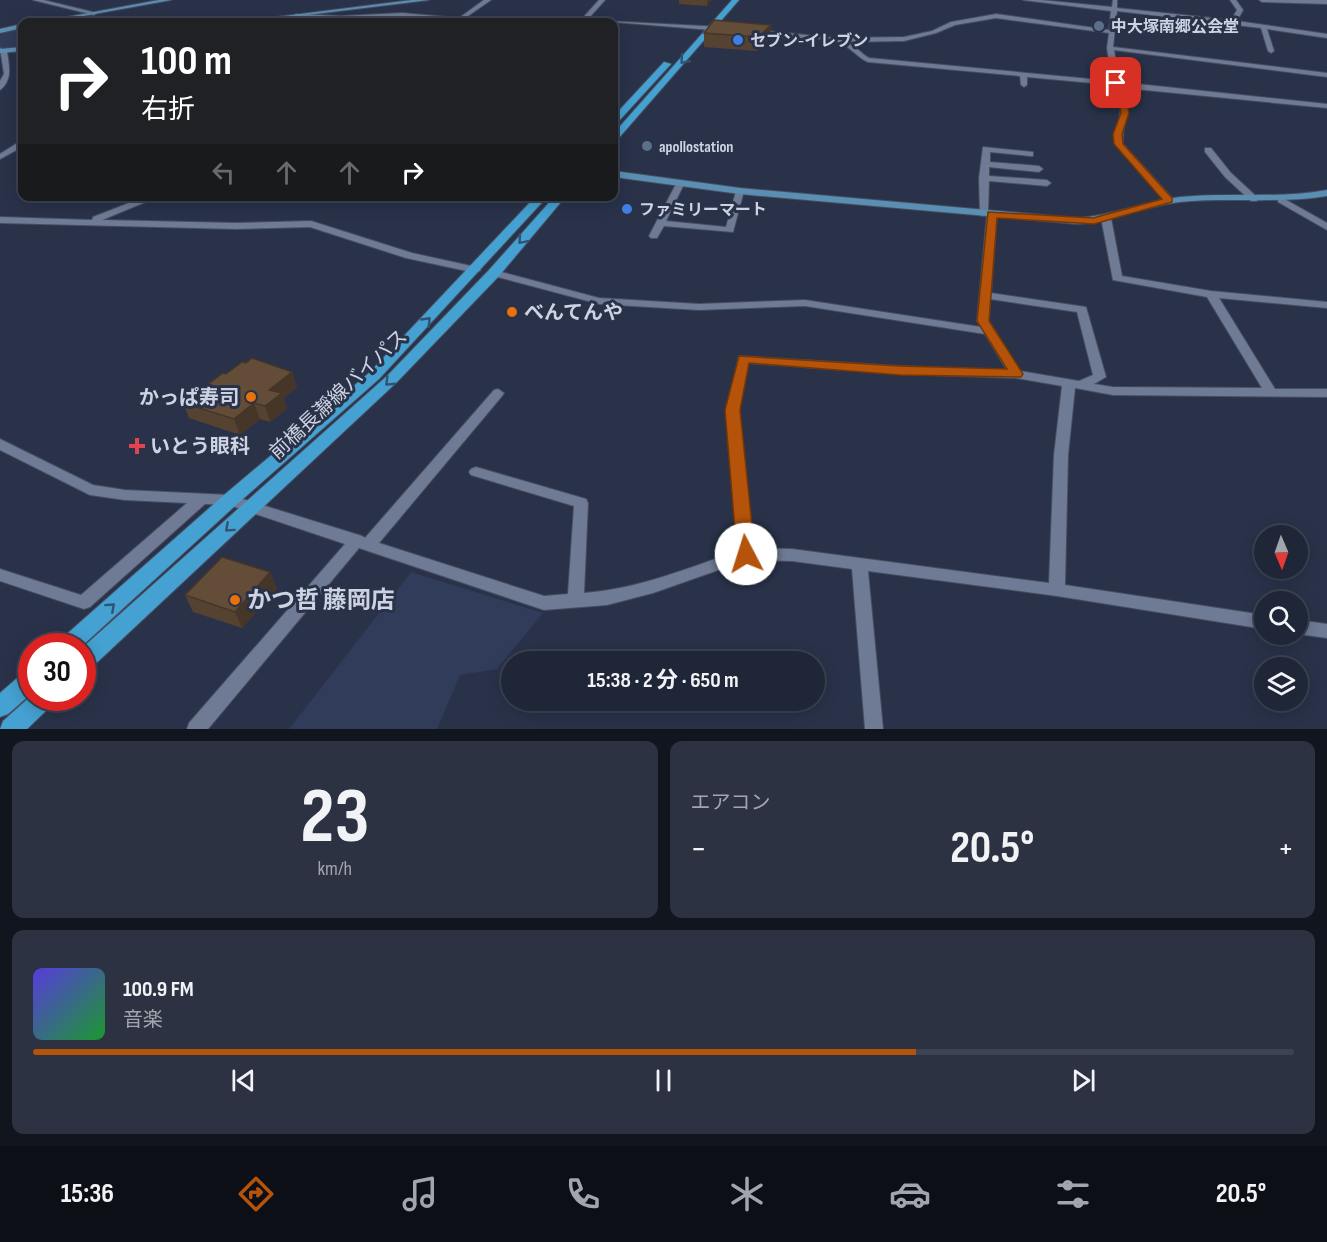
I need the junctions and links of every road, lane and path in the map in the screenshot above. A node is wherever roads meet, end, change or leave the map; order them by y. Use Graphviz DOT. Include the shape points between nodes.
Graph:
graph roads {
  1 [pos="36,0"];
  2 [pos="57,0"];
  3 [pos="168,0"];
  4 [pos="426,0"];
  5 [pos="488,0"];
  6 [pos="602,0"];
  7 [pos="726,0"];
  8 [pos="736,0"];
  9 [pos="1026,0"];
  10 [pos="1115,0"];
  11 [pos="1233,0"];
  12 [pos="1262,0"];
  13 [pos="1327,2"];
  14 [pos="46,3"];
  15 [pos="1113,8"];
  16 [pos="94,13"];
  17 [pos="296,16"];
  18 [pos="66,18"];
  19 [pos="277,18"];
  20 [pos="312,18"];
  21 [pos="424,18"];
  22 [pos="462,18"];
  23 [pos="586,18"];
  24 [pos="1233,22"];
  25 [pos="618,23"];
  26 [pos="1263,26"];
  27 [pos="18,28"];
  28 [pos="701,28"];
  29 [pos="711,28"];
  30 [pos="735,30"];
  31 [pos="0,31"];
  32 [pos="747,31"];
  33 [pos="1112,32"];
  34 [pos="1327,36"];
  35 [pos="836,40"];
  36 [pos="1110,48"];
  37 [pos="18,49"];
  38 [pos="1,51"];
  39 [pos="1271,51"];
  40 [pos="1023,73"];
  41 [pos="4,74"];
  42 [pos="1327,75"];
  43 [pos="1118,84"];
  44 [pos="1024,85"];
  45 [pos="0,88"];
  46 [pos="1327,106"];
  47 [pos="618,117"];
  48 [pos="618,133"];
  49 [pos="18,146"];
  50 [pos="0,150"];
  51 [pos="1208,150"];
  52 [pos="10,151"];
  53 [pos="1030,154"];
  54 [pos="0,156"];
  55 [pos="986,164"];
  56 [pos="1039,168"];
  57 [pos="618,175"];
  58 [pos="983,178"];
  59 [pos="1047,183"];
  60 [pos="680,184"];
  61 [pos="740,191"];
  62 [pos="1327,193"];
  63 [pos="1254,199"];
  64 [pos="1169,200"];
  65 [pos="1281,200"];
  66 [pos="143,201"];
  67 [pos="538,201"];
  68 [pos="557,201"];
  69 [pos="987,214"];
  70 [pos="1106,218"];
  71 [pos="0,220"];
  72 [pos="87,223"];
  73 [pos="661,223"];
  74 [pos="1327,227"];
  75 [pos="654,236"];
  76 [pos="476,270"];
  77 [pos="494,273"];
  78 [pos="1211,294"];
  79 [pos="985,295"];
  80 [pos="1327,305"];
  81 [pos="987,331"];
  82 [pos="1016,374"];
  83 [pos="1075,383"];
  84 [pos="498,393"];
  85 [pos="1271,393"];
  86 [pos="1327,393"];
  87 [pos="0,444"];
  88 [pos="476,472"];
  89 [pos="202,498"];
  90 [pos="230,500"];
  91 [pos="254,506"];
  92 [pos="363,542"];
  93 [pos="746,554"];
  94 [pos="859,564"];
  95 [pos="0,575"];
  96 [pos="1057,590"];
  97 [pos="576,601"];
  98 [pos="1254,620"];
  99 [pos="1308,628"];
  100 [pos="1327,631"];
  101 [pos="82,633"];
  102 [pos="96,649"];
  103 [pos="18,691"];
  104 [pos="0,707"];
  105 [pos="30,711"];
  106 [pos="11,729"];
  107 [pos="196,729"];
  108 [pos="874,729"];
  1 -- 14 [label="street"];
  2 -- 14 [label="street"];
  3 -- 16 [label="street"];
  4 -- 17 [label="street"];
  5 -- 22 [label="street"];
  6 -- 23 [label="street"];
  7 -- 28 [label="main road"];
  8 -- 29 [label="main road"];
  9 -- 15 [label="street"];
  10 -- 15 [label="street"];
  11 -- 24 [label="street" via="1240,10"];
  12 -- 13 [label="street"];
  14 -- 16 [label="street"];
  15 -- 24 [label="street"];
  15 -- 33 [label="street"];
  16 -- 18 [label="street"];
  17 -- 19 [label="street"];
  17 -- 20 [label="street"];
  20 -- 21 [label="street"];
  24 -- 26 [label="street"];
  25 -- 28 [label="street"];
  26 -- 34 [label="street"];
  26 -- 39 [label="street"];
  27 -- 31 [label="street"];
  28 -- 29 [label="street"];
  28 -- 47 [label="main road"];
  29 -- 30 [label="street"];
  29 -- 48 [label="main road, one-way"];
  32 -- 35 [label="street"];
  33 -- 35 [label="street" via="987,16 904,39"];
  33 -- 36 [label="street"];
  35 -- 40 [label="street" via="854,47 868,60"];
  36 -- 42 [label="street"];
  36 -- 43 [label="street"];
  37 -- 38 [label="street"];
  38 -- 41 [label="street"];
  40 -- 43 [label="street"];
  40 -- 44 [label="street"];
  41 -- 45 [label="street"];
  43 -- 46 [label="street"];
  43 -- 64 [label="street" via="1125,113 1119,144"];
  49 -- 52 [label="street"];
  50 -- 52 [label="street"];
  51 -- 63 [label="street"];
  52 -- 54 [label="street"];
  53 -- 55 [label="street" via="986,149"];
  55 -- 56 [label="street"];
  55 -- 58 [label="street"];
  57 -- 60 [label="street"];
  58 -- 59 [label="street"];
  58 -- 69 [label="street"];
  60 -- 61 [label="street"];
  60 -- 73 [label="street"];
  61 -- 69 [label="street"];
  61 -- 73 [label="street" via="730,230"];
  62 -- 65 [label="street"];
  63 -- 64 [label="street"];
  63 -- 65 [label="street"];
  64 -- 70 [label="street"];
  65 -- 74 [label="street"];
  66 -- 72 [label="street"];
  67 -- 76 [label="main road, 前橋長瀞線バイパス"];
  68 -- 77 [label="main road, 前橋長瀞線バイパス, one-way"];
  69 -- 70 [label="street" via="1077,221"];
  69 -- 79 [label="street"];
  70 -- 78 [label="street" via="1117,278"];
  71 -- 72 [label="street"];
  72 -- 76 [label="street" via="311,224 410,256"];
  73 -- 75 [label="street"];
  90 -- 76 [label="main road, 前橋長瀞線バイパス, one-way" via="374,376"];
  77 -- 81 [label="street" via="598,301 699,306 805,303"];
  77 -- 91 [label="main road, 前橋長瀞線バイパス, one-way" via="392,380"];
  78 -- 80 [label="street"];
  78 -- 85 [label="street"];
  79 -- 81 [label="street" via="983,321"];
  79 -- 83 [label="street" via="1082,309 1100,377"];
  81 -- 82 [label="street"];
  82 -- 83 [label="street"];
  82 -- 93 [label="street" via="744,359 733,410"];
  83 -- 85 [label="street" via="1113,391"];
  83 -- 96 [label="street" via="1061,455"];
  84 -- 92 [label="street"];
  85 -- 86 [label="street"];
  87 -- 89 [label="street" via="90,490"];
  88 -- 97 [label="street" via="581,504"];
  89 -- 90 [label="street"];
  89 -- 95 [label="street" via="84,603"];
  90 -- 91 [label="street"];
  101 -- 90 [label="main road, 前橋長瀞線バイパス, one-way"];
  91 -- 92 [label="street"];
  91 -- 102 [label="main road, 前橋長瀞線バイパス, one-way"];
  92 -- 97 [label="street" via="544,603"];
  92 -- 107 [label="street"];
  93 -- 94 [label="street" via="792,555"];
  93 -- 97 [label="street" via="653,587"];
  94 -- 96 [label="street"];
  94 -- 108 [label="street"];
  96 -- 98 [label="street"];
  99 -- 100 [label="street"];
  103 -- 104 [label="main road"];
  105 -- 106 [label="main road"];
}
